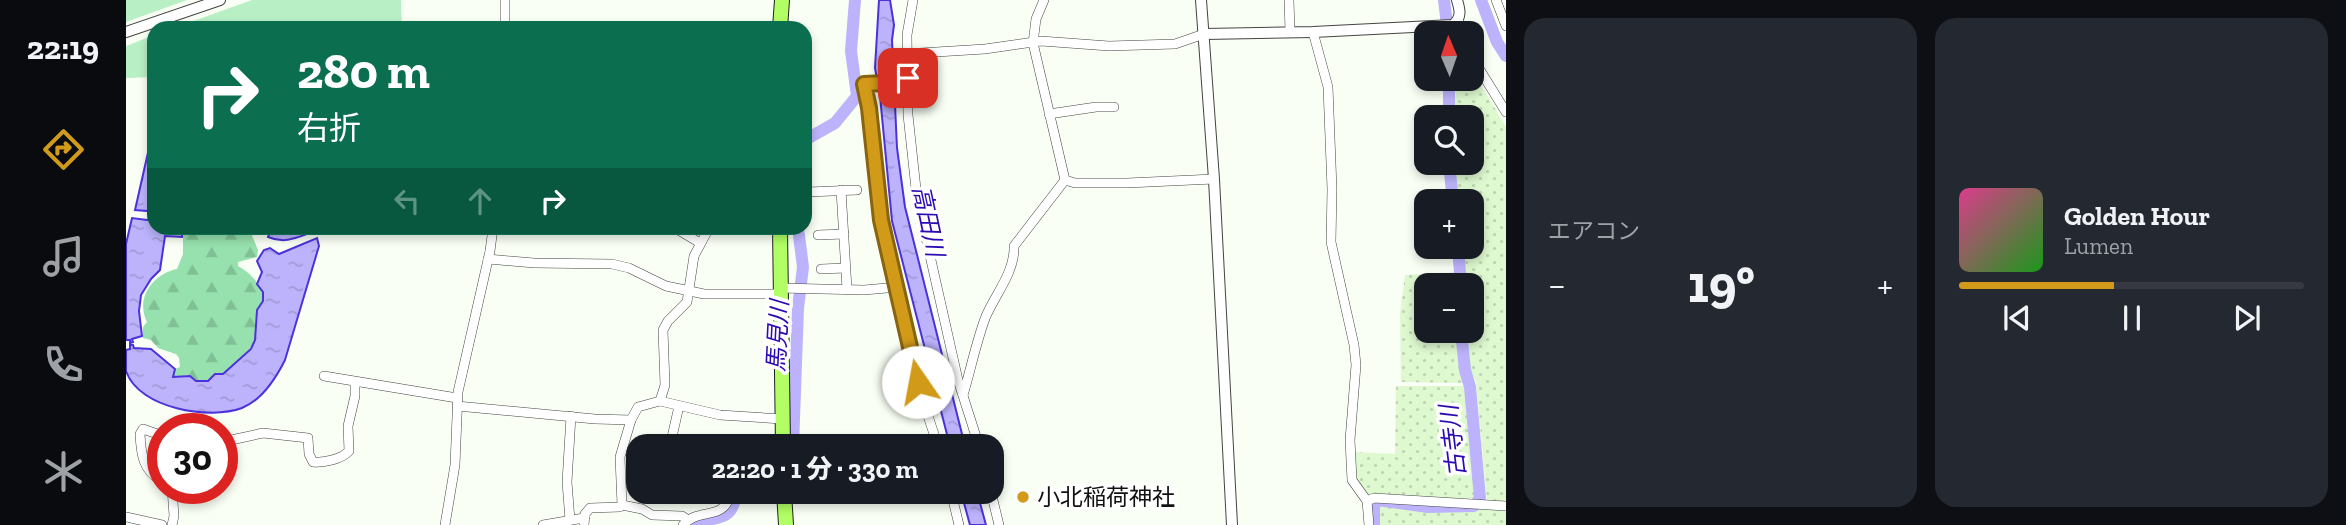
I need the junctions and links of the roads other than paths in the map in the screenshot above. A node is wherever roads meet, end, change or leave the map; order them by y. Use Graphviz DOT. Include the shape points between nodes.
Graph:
graph roads {
  1 [pos="220,0"];
  2 [pos="505,0"];
  3 [pos="782,0"];
  4 [pos="913,0"];
  5 [pos="1044,0"];
  6 [pos="1201,0"];
  7 [pos="1289,0"];
  8 [pos="1457,0"];
  9 [pos="1496,0"];
  10 [pos="1458,20"];
  11 [pos="158,21"];
  12 [pos="505,21"];
  13 [pos="780,21"];
  14 [pos="147,25"];
  15 [pos="1506,26"];
  16 [pos="1290,31"];
  17 [pos="126,32"];
  18 [pos="1313,32"];
  19 [pos="1204,34"];
  20 [pos="1033,43"];
  21 [pos="1484,76"];
  22 [pos="907,80"];
  23 [pos="1114,107"];
  24 [pos="1506,112"];
  25 [pos="1049,114"];
  26 [pos="1214,179"];
  27 [pos="1065,180"];
  28 [pos="841,190"];
  29 [pos="857,190"];
  30 [pos="812,192"];
  31 [pos="844,234"];
  32 [pos="492,235"];
  33 [pos="687,235"];
  34 [pos="705,235"];
  35 [pos="781,235"];
  36 [pos="818,235"];
  37 [pos="700,243"];
  38 [pos="488,258"];
  39 [pos="845,268"];
  40 [pos="821,269"];
  41 [pos="898,287"];
  42 [pos="847,289"];
  43 [pos="688,290"];
  44 [pos="785,290"];
  45 [pos="324,376"];
  46 [pos="355,383"];
  47 [pos="963,397"];
  48 [pos="660,401"];
  49 [pos="457,402"];
  50 [pos="679,406"];
  51 [pos="571,416"];
  52 [pos="782,419"];
  53 [pos="631,420"];
  54 [pos="147,430"];
  55 [pos="673,434"];
  56 [pos="783,434"];
  57 [pos="934,434"];
  58 [pos="975,434"];
  59 [pos="238,438"];
  60 [pos="147,468"];
  61 [pos="1367,501"];
  62 [pos="173,504"];
  63 [pos="726,504"];
  64 [pos="785,504"];
  65 [pos="954,504"];
  66 [pos="994,504"];
  67 [pos="622,505"];
  68 [pos="1506,506"];
  69 [pos="126,517"];
  70 [pos="570,520"];
  71 [pos="584,522"];
  72 [pos="686,522"];
  73 [pos="162,525"];
  74 [pos="172,525"];
  75 [pos="445,525"];
  76 [pos="543,525"];
  77 [pos="786,525"];
  78 [pos="959,525"];
  79 [pos="999,525"];
  80 [pos="1232,525"];
  81 [pos="1369,525"];
  1 -- 11 [label="street"];
  2 -- 12 [label="street"];
  3 -- 13 [label="main road"];
  4 -- 22 [label="street"];
  5 -- 20 [label="street"];
  6 -- 19 [label="street"];
  7 -- 16 [label="street"];
  8 -- 10 [label="street"];
  9 -- 15 [label="street"];
  10 -- 18 [label="street" via="1453,24"];
  14 -- 17 [label="street"];
  16 -- 18 [label="street"];
  16 -- 19 [label="street"];
  18 -- 61 [label="street" via="1328,87 1331,242 1356,365 1352,480"];
  19 -- 20 [label="street" via="1175,44"];
  19 -- 26 [label="street"];
  20 -- 22 [label="street" via="919,53"];
  20 -- 25 [label="street"];
  21 -- 24 [label="street"];
  22 -- 41 [label="street" via="864,84 879,206"];
  22 -- 47 [label="street" via="917,198"];
  23 -- 25 [label="street"];
  25 -- 27 [label="street"];
  26 -- 27 [label="street"];
  26 -- 80 [label="street"];
  27 -- 47 [label="street" via="1014,246 1015,256 985,320"];
  28 -- 29 [label="street"];
  28 -- 30 [label="street"];
  28 -- 31 [label="street"];
  31 -- 36 [label="street"];
  31 -- 39 [label="street"];
  32 -- 38 [label="street"];
  33 -- 37 [label="street"];
  34 -- 37 [label="street"];
  35 -- 44 [label="main road"];
  37 -- 43 [label="street"];
  38 -- 43 [label="street" via="618,264 666,286"];
  38 -- 49 [label="street"];
  39 -- 40 [label="street"];
  39 -- 42 [label="street"];
  41 -- 42 [label="street"];
  41 -- 57 [label="street"];
  42 -- 44 [label="street"];
  43 -- 44 [label="street" via="712,295"];
  43 -- 48 [label="street" via="687,302 663,330 665,385"];
  44 -- 52 [label="main road"];
  45 -- 46 [label="street"];
  46 -- 49 [label="street"];
  46 -- 59 [label="street" via="345,456 313,462 308,438 275,433"];
  47 -- 58 [label="street"];
  48 -- 50 [label="street"];
  48 -- 53 [label="street" via="638,407"];
  49 -- 51 [label="street"];
  49 -- 75 [label="street" via="455,465"];
  50 -- 52 [label="street" via="720,415"];
  50 -- 55 [label="street"];
  51 -- 53 [label="street"];
  51 -- 70 [label="street"];
  52 -- 56 [label="main road"];
  53 -- 67 [label="street" via="620,457"];
  54 -- 60 [label="street" via="139,434"];
  61 -- 68 [label="street"];
  61 -- 81 [label="street"];
  62 -- 74 [label="street"];
  63 -- 72 [label="street" via="722,510"];
  64 -- 77 [label="main road"];
  65 -- 78 [label="street"];
  66 -- 79 [label="street"];
  67 -- 71 [label="street" via="590,508"];
  67 -- 72 [label="street" via="652,515 682,516"];
  69 -- 73 [label="street"];
  70 -- 71 [label="street"];
  70 -- 76 [label="street"];
}
